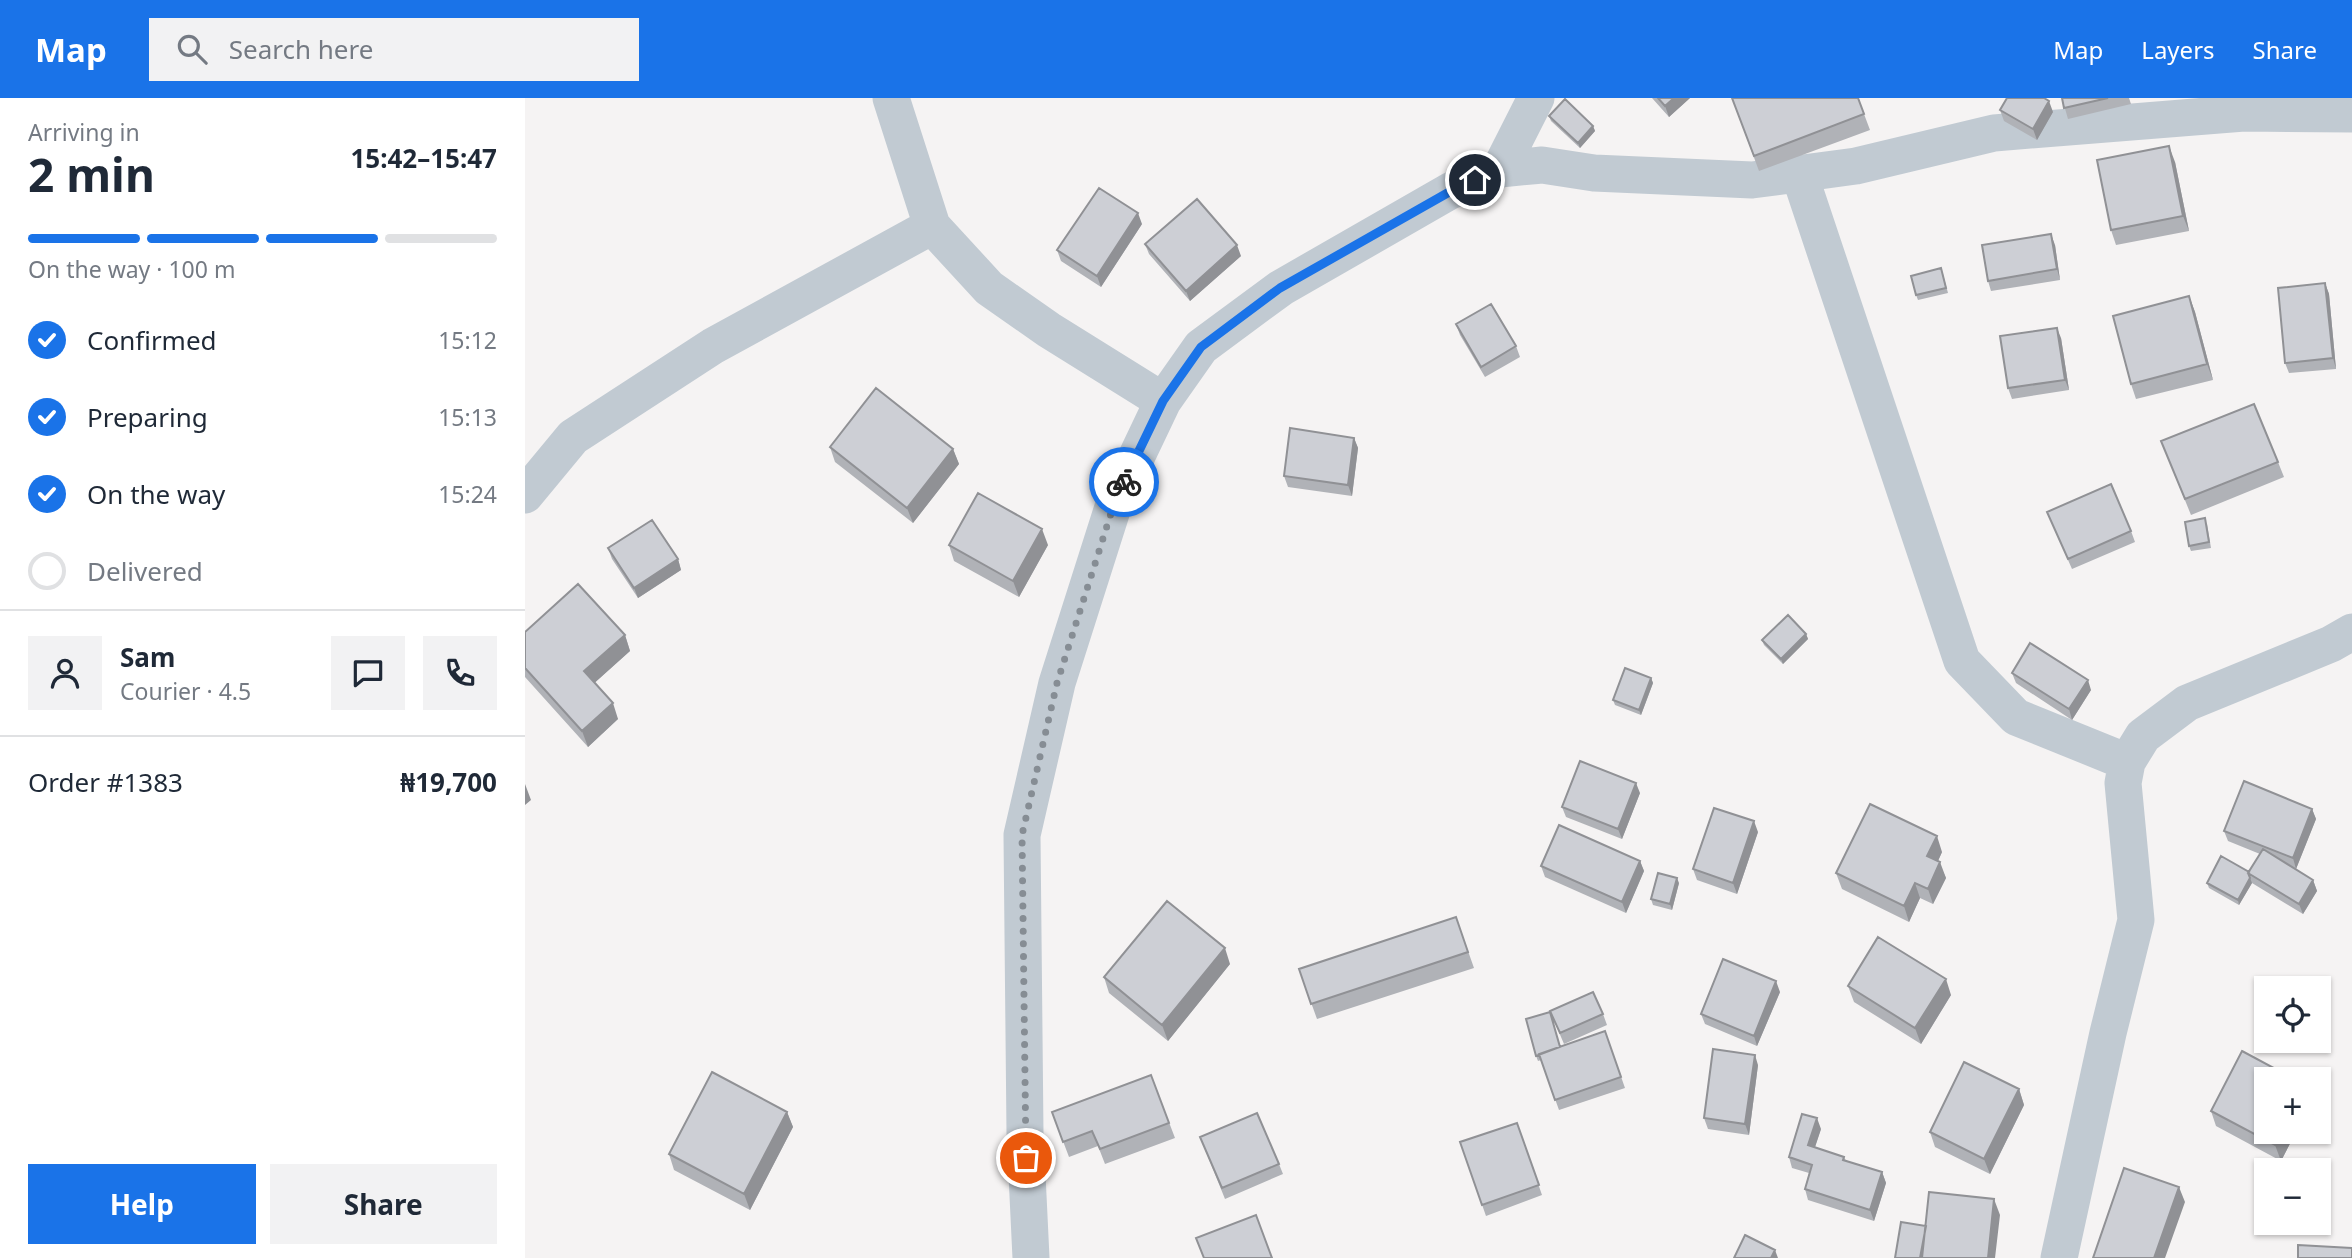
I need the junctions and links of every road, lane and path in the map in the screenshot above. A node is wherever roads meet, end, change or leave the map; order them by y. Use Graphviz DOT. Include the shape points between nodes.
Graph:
graph roads {
  1 [pos="891,98"];
  2 [pos="1536,98"];
  3 [pos="2352,114"];
  4 [pos="1500,170"];
  5 [pos="1799,173"];
  6 [pos="932,226"];
  7 [pos="1163,401"];
  8 [pos="525,495"];
  9 [pos="2352,632"];
  10 [pos="2127,762"];
  11 [pos="1031,1258"];
  12 [pos="2059,1258"];
  1 -- 6 [label="street"];
  2 -- 4 [label="street"];
  3 -- 5 [label="street" via="2244,113 1994,132 1856,166"];
  4 -- 5 [label="street" via="1542,165 1594,173 1752,180"];
  4 -- 7 [label="street" via="1451,191 1280,288 1201,347"];
  5 -- 10 [label="street" via="1962,661 2016,717"];
  6 -- 7 [label="street" via="989,288"];
  6 -- 8 [label="street" via="713,346 573,437"];
  7 -- 11 [label="street" via="1114,504 1057,683 1022,835"];
  9 -- 10 [label="street" via="2187,703 2143,736"];
  10 -- 12 [label="street" via="2123,783 2136,920"];
}
